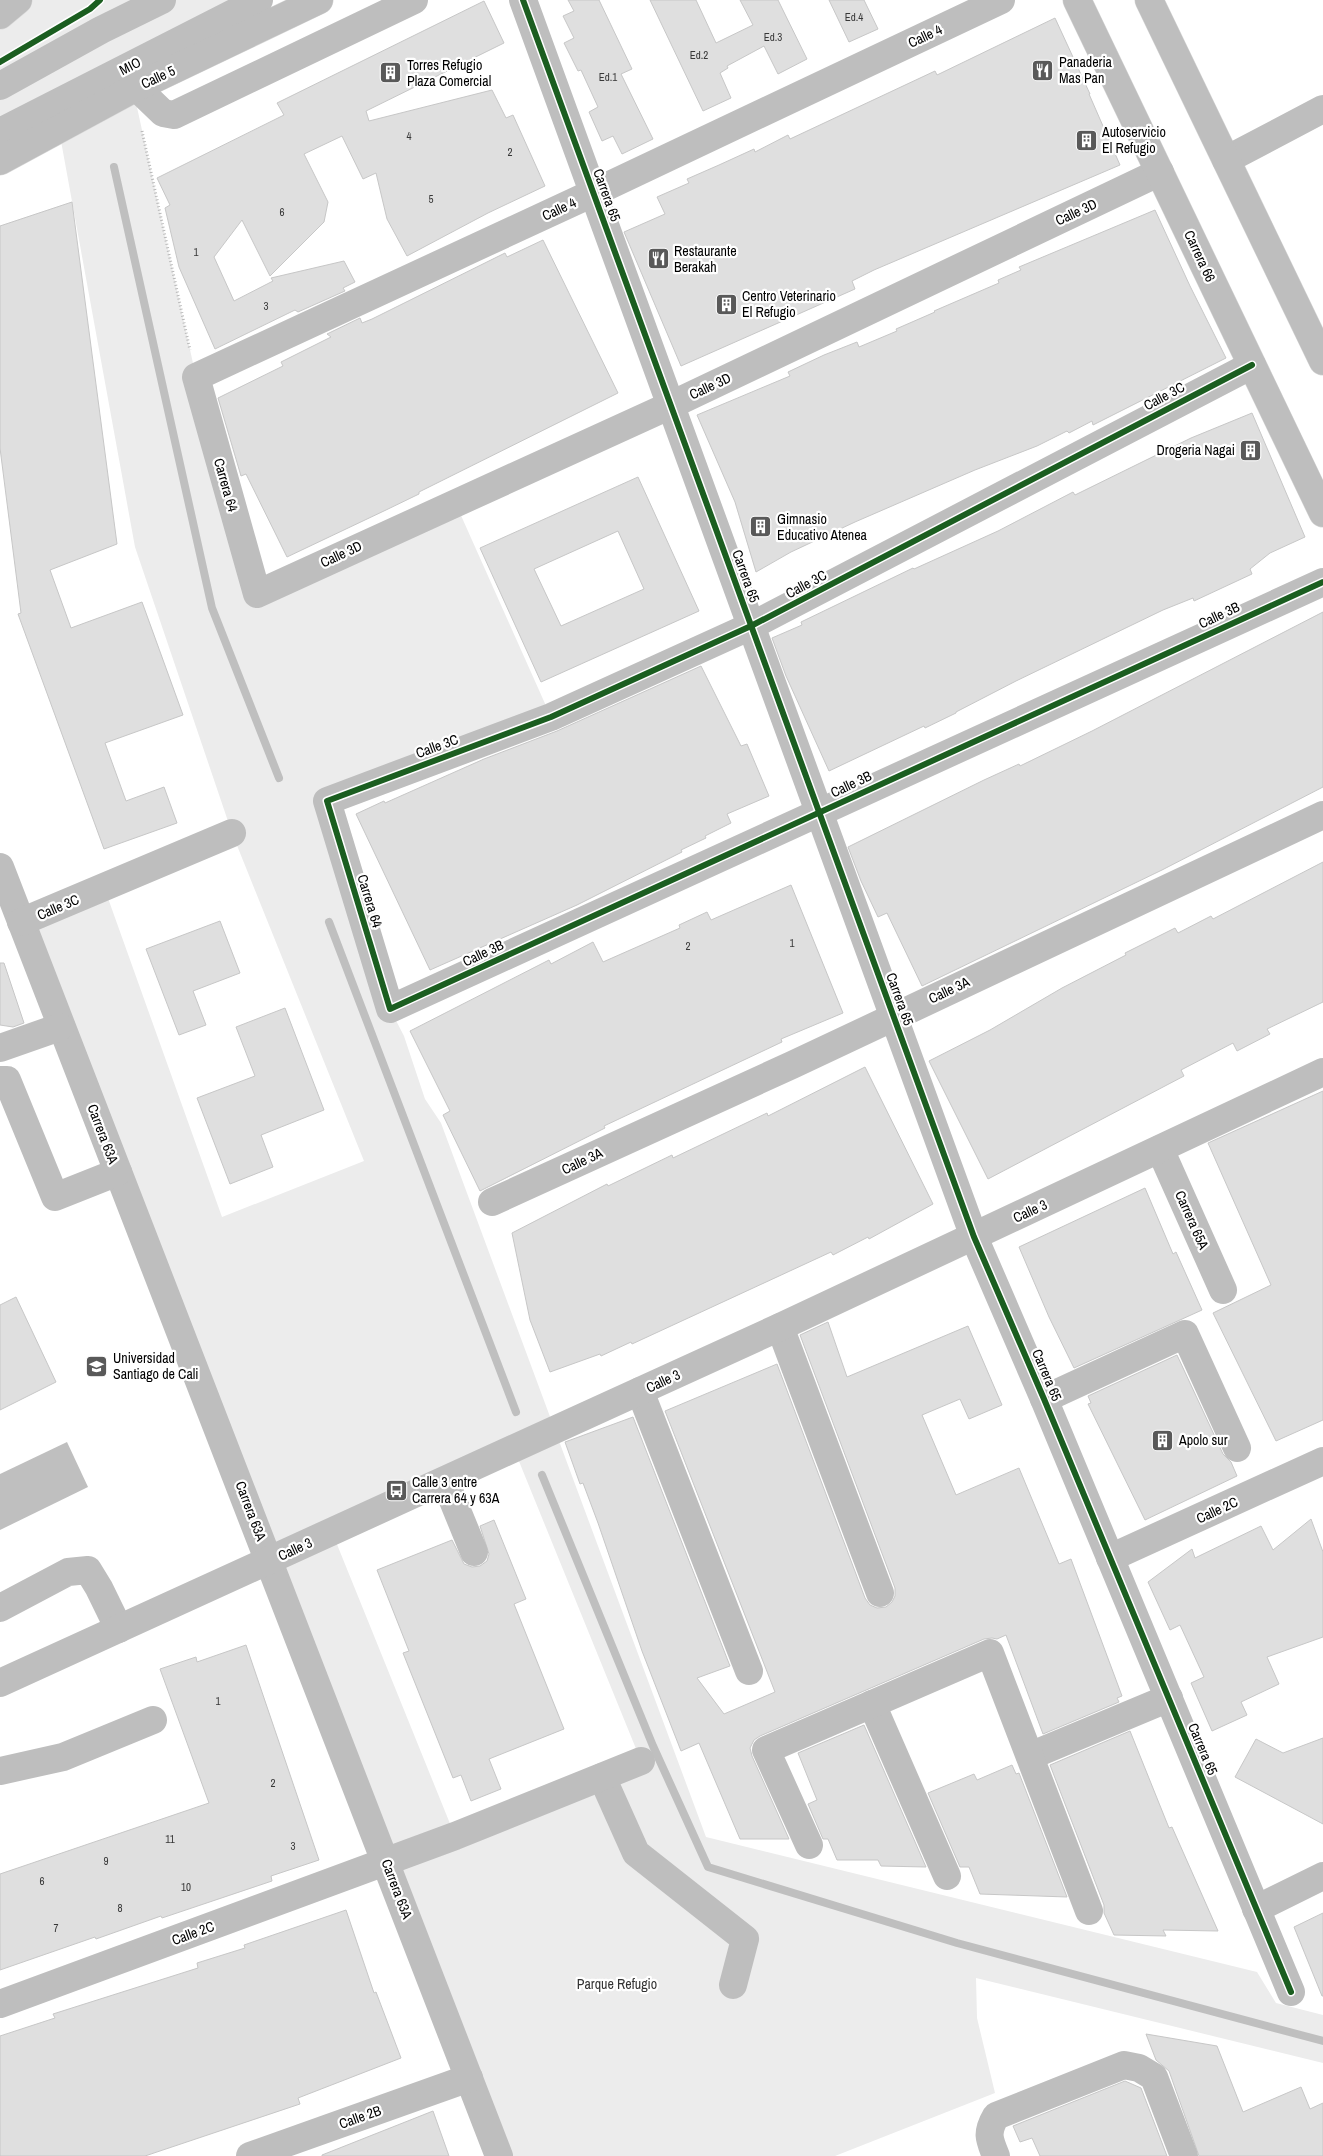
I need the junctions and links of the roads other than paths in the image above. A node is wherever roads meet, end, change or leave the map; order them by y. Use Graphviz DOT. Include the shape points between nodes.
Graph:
graph roads {
  1 [pos="18,0"];
  2 [pos="162,0"];
  3 [pos="259,0"];
  4 [pos="287,0"];
  5 [pos="319,0"];
  6 [pos="414,0"];
  7 [pos="523,0"];
  8 [pos="1001,0"];
  9 [pos="1077,0"];
  10 [pos="1149,0"];
  11 [pos="0,15"];
  12 [pos="0,86"];
  13 [pos="134,88"];
  14 [pos="1323,109"];
  15 [pos="0,132"];
  16 [pos="0,147"];
  17 [pos="1226,160"];
  18 [pos="0,161"];
  19 [pos="1160,172"];
  20 [pos="593,193"];
  21 [pos="1320,348"];
  22 [pos="1252,365"];
  23 [pos="196,377"];
  24 [pos="671,405"];
  25 [pos="1323,513"];
  26 [pos="1323,582"];
  27 [pos="257,594"];
  28 [pos="751,626"];
  29 [pos="327,800"];
  30 [pos="819,812"];
  31 [pos="1323,815"];
  32 [pos="232,833"];
  33 [pos="0,867"];
  34 [pos="21,922"];
  35 [pos="390,1009"];
  36 [pos="894,1016"];
  37 [pos="60,1027"];
  38 [pos="0,1048"];
  39 [pos="1323,1072"];
  40 [pos="0,1080"];
  41 [pos="1160,1149"];
  42 [pos="118,1172"];
  43 [pos="492,1202"];
  44 [pos="974,1237"];
  45 [pos="1224,1290"];
  46 [pos="780,1327"];
  47 [pos="640,1391"];
  48 [pos="1044,1399"];
  49 [pos="1237,1448"];
  50 [pos="1323,1461"];
  51 [pos="445,1481"];
  52 [pos="474,1552"];
  53 [pos="1110,1558"];
  54 [pos="270,1560"];
  55 [pos="880,1593"];
  56 [pos="0,1608"];
  57 [pos="119,1630"];
  58 [pos="749,1671"];
  59 [pos="0,1683"];
  60 [pos="1169,1698"];
  61 [pos="872,1704"];
  62 [pos="153,1720"];
  63 [pos="1030,1756"];
  64 [pos="641,1761"];
  65 [pos="0,1771"];
  66 [pos="602,1777"];
  67 [pos="809,1845"];
  68 [pos="386,1862"];
  69 [pos="947,1876"];
  70 [pos="1323,1876"];
  71 [pos="1256,1909"];
  72 [pos="1089,1911"];
  73 [pos="733,1985"];
  74 [pos="1291,1992"];
  75 [pos="0,2004"];
  76 [pos="469,2078"];
  77 [pos="250,2156"];
  78 [pos="499,2156"];
  79 [pos="996,2156"];
  80 [pos="1184,2156"];
  1 -- 11 [label="street"];
  2 -- 12 [label="street"];
  3 -- 15 [label="street, MIO"];
  4 -- 16 [label="street" via="129,77"];
  5 -- 13 [label="street, Calle 5"];
  6 -- 13 [label="street" via="174,115 163,113"];
  7 -- 20 [label="street, Carrera 65"];
  8 -- 20 [label="street, Calle 4"];
  9 -- 19 [label="street, Carrera 66"];
  10 -- 17 [label="street"];
  13 -- 18 [label="street, Calle 5"];
  14 -- 17 [label="street"];
  17 -- 21 [label="street"];
  19 -- 22 [label="street, Carrera 66"];
  19 -- 24 [label="street, Calle 3D"];
  20 -- 23 [label="street, Calle 4"];
  20 -- 24 [label="street, Carrera 65"];
  22 -- 25 [label="street, Carrera 66"];
  22 -- 28 [label="street, Calle 3C"];
  23 -- 27 [label="street, Carrera 64"];
  24 -- 27 [label="street, Calle 3D"];
  24 -- 28 [label="street, Carrera 65"];
  26 -- 30 [label="street, Calle 3B"];
  28 -- 29 [label="street, Calle 3C" via="550,718"];
  28 -- 30 [label="street, Carrera 65"];
  29 -- 35 [label="street, Carrera 64"];
  30 -- 35 [label="street, Calle 3B"];
  30 -- 36 [label="street, Carrera 65"];
  31 -- 36 [label="street, Calle 3A"];
  32 -- 34 [label="street, Calle 3C"];
  33 -- 34 [label="street, Carrera 63A"];
  34 -- 37 [label="street, Carrera 63A"];
  36 -- 43 [label="street, Calle 3A"];
  36 -- 44 [label="street, Carrera 65"];
  37 -- 38 [label="street"];
  37 -- 42 [label="street, Carrera 63A"];
  39 -- 41 [label="street, Calle 3"];
  40 -- 42 [label="street" via="7,1080 55,1197"];
  41 -- 44 [label="street, Calle 3"];
  41 -- 45 [label="street, Carrera 65A"];
  42 -- 54 [label="street, Carrera 63A"];
  44 -- 46 [label="street, Calle 3"];
  44 -- 48 [label="street, Carrera 65"];
  46 -- 47 [label="street, Calle 3"];
  46 -- 55 [label="street"];
  47 -- 51 [label="street, Calle 3"];
  47 -- 58 [label="street"];
  48 -- 49 [label="street" via="1185,1334"];
  48 -- 53 [label="street, Carrera 65"];
  50 -- 53 [label="street, Calle 2C"];
  51 -- 52 [label="street"];
  51 -- 54 [label="street, Calle 3"];
  53 -- 60 [label="street, Carrera 65"];
  54 -- 57 [label="street, Calle 3"];
  54 -- 68 [label="street, Carrera 63A"];
  56 -- 57 [label="street" via="68,1572 88,1570"];
  57 -- 59 [label="street, Calle 3"];
  60 -- 63 [label="street"];
  60 -- 71 [label="street, Carrera 65"];
  61 -- 63 [label="street" via="990,1653"];
  61 -- 67 [label="street" via="766,1750"];
  61 -- 69 [label="street"];
  62 -- 65 [label="street" via="64,1757"];
  63 -- 72 [label="street"];
  64 -- 66 [label="street, Calle 2C"];
  66 -- 68 [label="street, Calle 2C"];
  66 -- 73 [label="street" via="636,1853 744,1939"];
  68 -- 75 [label="street, Calle 2C"];
  68 -- 76 [label="street, Carrera 63A"];
  70 -- 71 [label="street"];
  71 -- 74 [label="street, Carrera 65"];
  76 -- 77 [label="street, Calle 2B"];
  76 -- 78 [label="street, Carrera 63A"];
  79 -- 80 [label="street" via="989,2140 989,2127 996,2116 1124,2065 1139,2068 1154,2077"];
}
